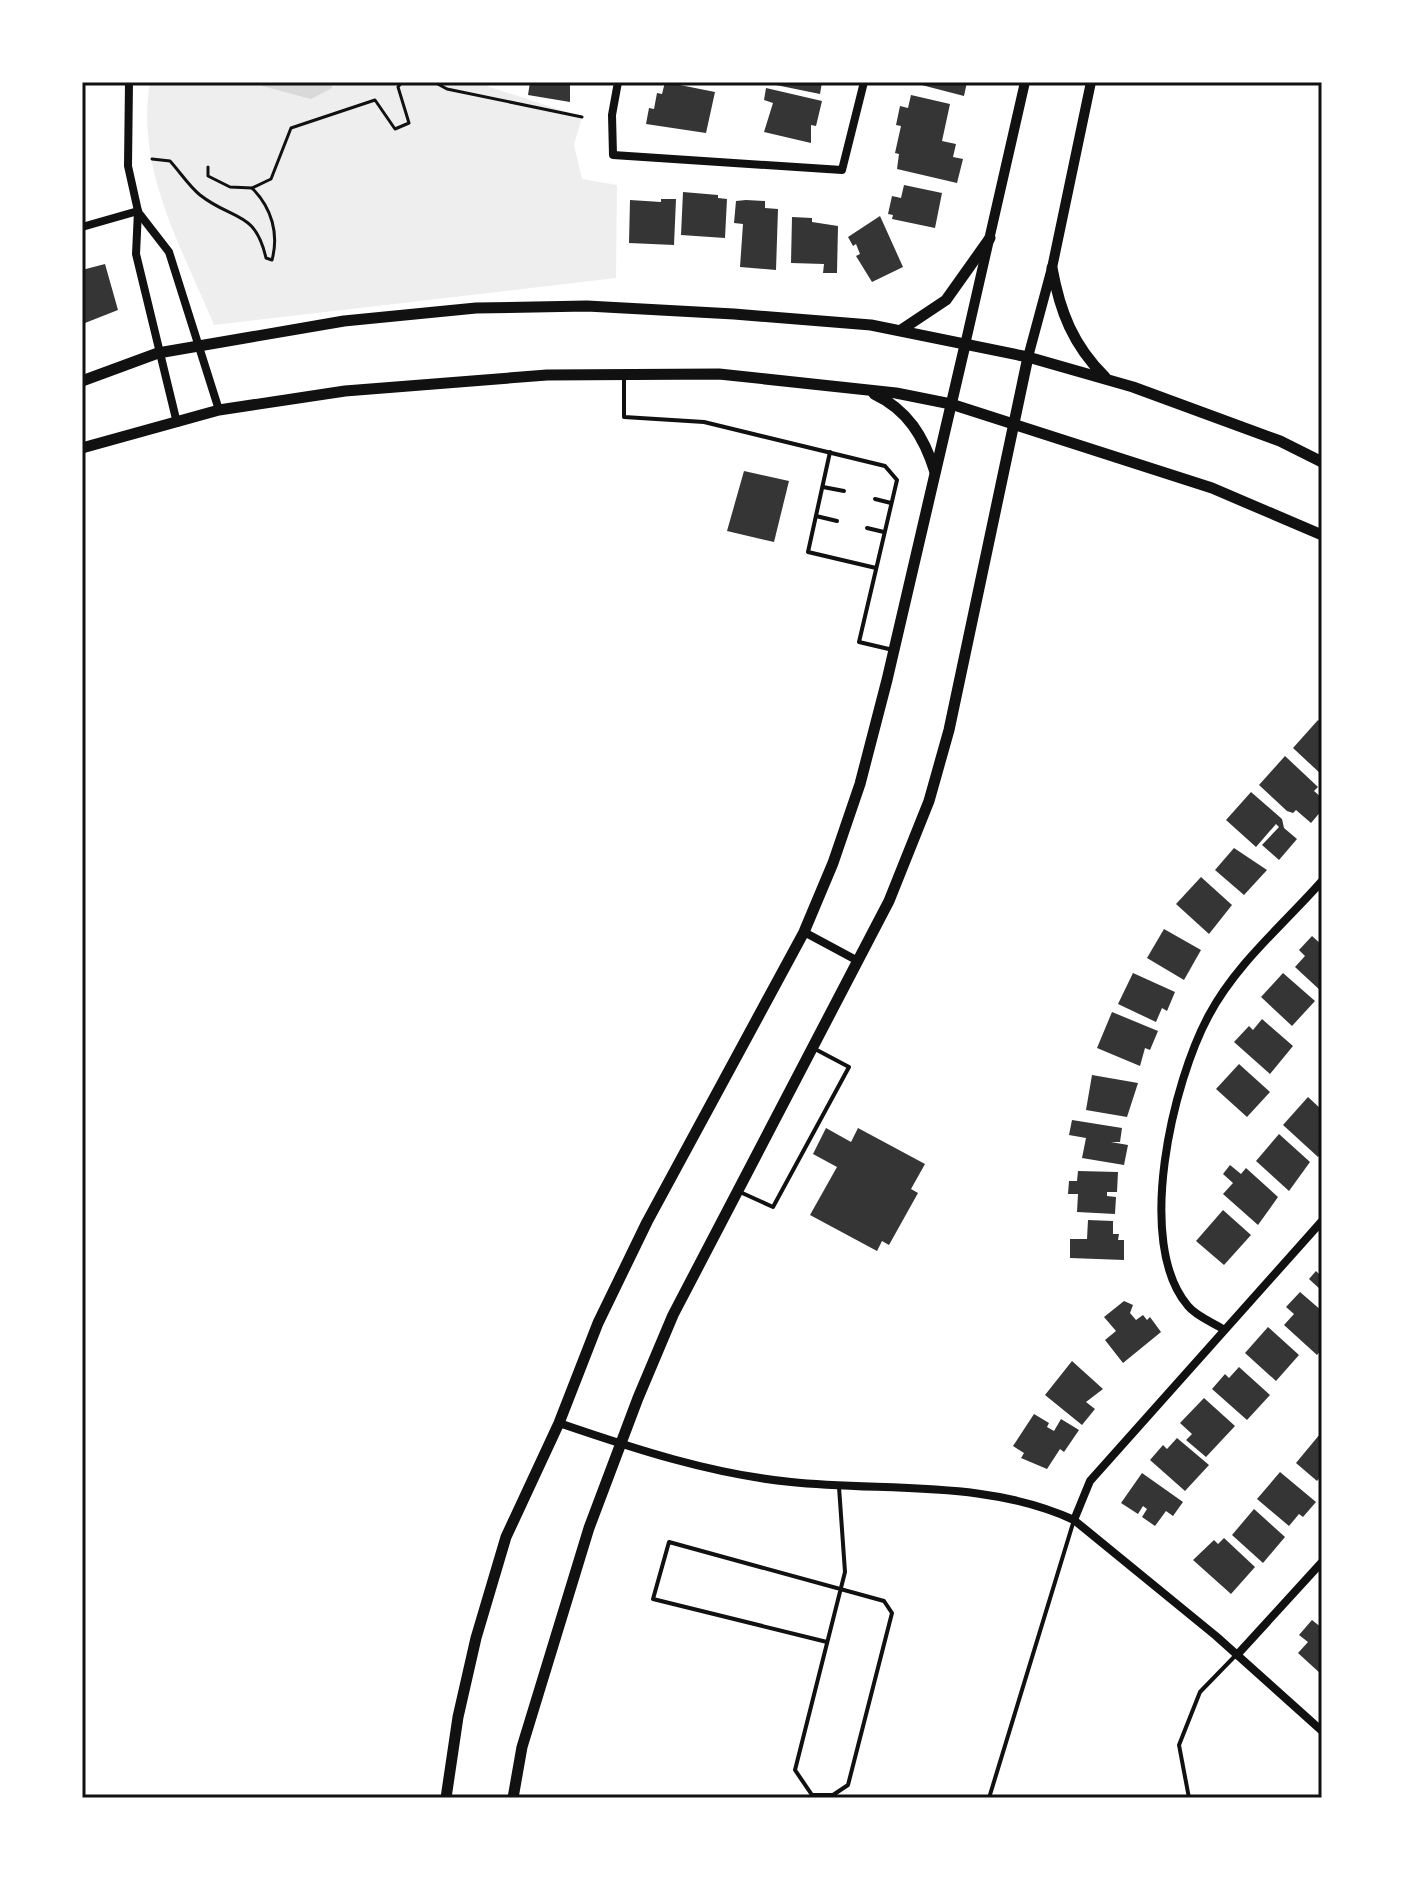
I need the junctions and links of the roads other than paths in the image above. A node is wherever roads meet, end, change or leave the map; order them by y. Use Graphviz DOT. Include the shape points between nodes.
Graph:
graph roads {
  1 [pos="129,82"];
  2 [pos="618,82"];
  3 [pos="864,82"];
  4 [pos="1025,82"];
  5 [pos="1091,82"];
  6 [pos="138,211"];
  7 [pos="82,227"];
  8 [pos="990,238"];
  9 [pos="1052,268"];
  10 [pos="901,330"];
  11 [pos="965,345"];
  12 [pos="199,346"];
  13 [pos="158,353"];
  14 [pos="1028,357"];
  15 [pos="624,373"];
  16 [pos="1109,380"];
  17 [pos="82,381"];
  18 [pos="867,390"];
  19 [pos="951,404"];
  20 [pos="219,410"];
  21 [pos="177,423"];
  22 [pos="1013,424"];
  23 [pos="82,448"];
  24 [pos="830,452"];
  25 [pos="1322,462"];
  26 [pos="935,473"];
  27 [pos="822,487"];
  28 [pos="844,491"];
  29 [pos="875,499"];
  30 [pos="891,503"];
  31 [pos="816,516"];
  32 [pos="837,521"];
  33 [pos="867,528"];
  34 [pos="884,532"];
  35 [pos="1322,535"];
  36 [pos="876,568"];
  37 [pos="894,650"];
  38 [pos="1322,881"];
  39 [pos="804,932"];
  40 [pos="858,961"];
  41 [pos="812,1048"];
  42 [pos="738,1191"];
  43 [pos="1322,1221"];
  44 [pos="1223,1329"];
  45 [pos="559,1423"];
  46 [pos="621,1442"];
  47 [pos="839,1485"];
  48 [pos="1074,1520"];
  49 [pos="1322,1562"];
  50 [pos="841,1587"];
  51 [pos="827,1642"];
  52 [pos="1237,1655"];
  53 [pos="1322,1731"];
  54 [pos="446,1798"];
  55 [pos="513,1798"];
  56 [pos="989,1798"];
  57 [pos="1189,1798"];
  1 -- 6 [label="street" via="128,166"];
  2 -- 3 [label="street" via="613,155 842,170"];
  4 -- 8 [label="street"];
  5 -- 9 [label="street"];
  6 -- 7 [label="street"];
  6 -- 12 [label="street" via="169,252"];
  6 -- 13 [label="street" via="136,254"];
  8 -- 10 [label="main road" via="946,300"];
  8 -- 11 [label="street"];
  9 -- 14 [label="street"];
  9 -- 16 [label="main road" via="1068,329 1086,359"];
  10 -- 11 [label="main road"];
  10 -- 12 [label="main road" via="587,306 476,308 344,321"];
  11 -- 14 [label="main road"];
  11 -- 19 [label="main road"];
  12 -- 13 [label="main road"];
  12 -- 20 [label="street"];
  13 -- 17 [label="main road"];
  13 -- 21 [label="street"];
  14 -- 16 [label="main road"];
  14 -- 22 [label="main road"];
  15 -- 18 [label="main road" via="719,374"];
  15 -- 20 [label="main road" via="345,391"];
  15 -- 24 [label="lane" via="624,417 704,422"];
  16 -- 25 [label="main road" via="1280,441"];
  18 -- 19 [label="main road"];
  18 -- 26 [label="main road" via="891,402 911,422"];
  19 -- 22 [label="main road"];
  19 -- 26 [label="main road"];
  20 -- 21 [label="main road"];
  21 -- 23 [label="main road"];
  22 -- 35 [label="main road" via="1212,488"];
  22 -- 40 [label="main road" via="949,730 929,801"];
  24 -- 27 [label="lane"];
  24 -- 30 [label="lane" via="885,466 897,480"];
  26 -- 37 [label="main road"];
  27 -- 28 [label="lane"];
  27 -- 31 [label="lane"];
  29 -- 30 [label="lane"];
  30 -- 34 [label="lane"];
  31 -- 32 [label="lane"];
  31 -- 36 [label="lane" via="808,552"];
  33 -- 34 [label="lane"];
  34 -- 36 [label="lane"];
  36 -- 37 [label="lane" via="859,642"];
  37 -- 39 [label="main road" via="860,784"];
  38 -- 44 [label="street" via="1237,972 1208,1015 1170,1117 1160,1182 1172,1276 1189,1308"];
  39 -- 40 [label="street"];
  39 -- 45 [label="main road" via="647,1222 598,1323"];
  40 -- 41 [label="main road"];
  41 -- 42 [label="main road"];
  41 -- 42 [label="lane" via="849,1067 773,1207"];
  42 -- 46 [label="main road" via="673,1315"];
  43 -- 44 [label="street"];
  44 -- 48 [label="street" via="1090,1481"];
  45 -- 46 [label="street"];
  45 -- 54 [label="main road" via="502,1552 461,1703"];
  46 -- 47 [label="street" via="702,1468"];
  46 -- 55 [label="main road" via="522,1747"];
  47 -- 48 [label="street" via="1013,1497"];
  47 -- 50 [label="lane" via="845,1572"];
  48 -- 52 [label="street"];
  48 -- 56 [label="lane"];
  49 -- 52 [label="street"];
  50 -- 51 [label="lane"];
  50 -- 51 [label="lane" via="669,1542 653,1599"];
  50 -- 51 [label="lane" via="884,1601 892,1613 848,1785 833,1795 812,1795 795,1770"];
  52 -- 53 [label="street"];
  52 -- 57 [label="lane" via="1200,1692 1179,1745"];
}
